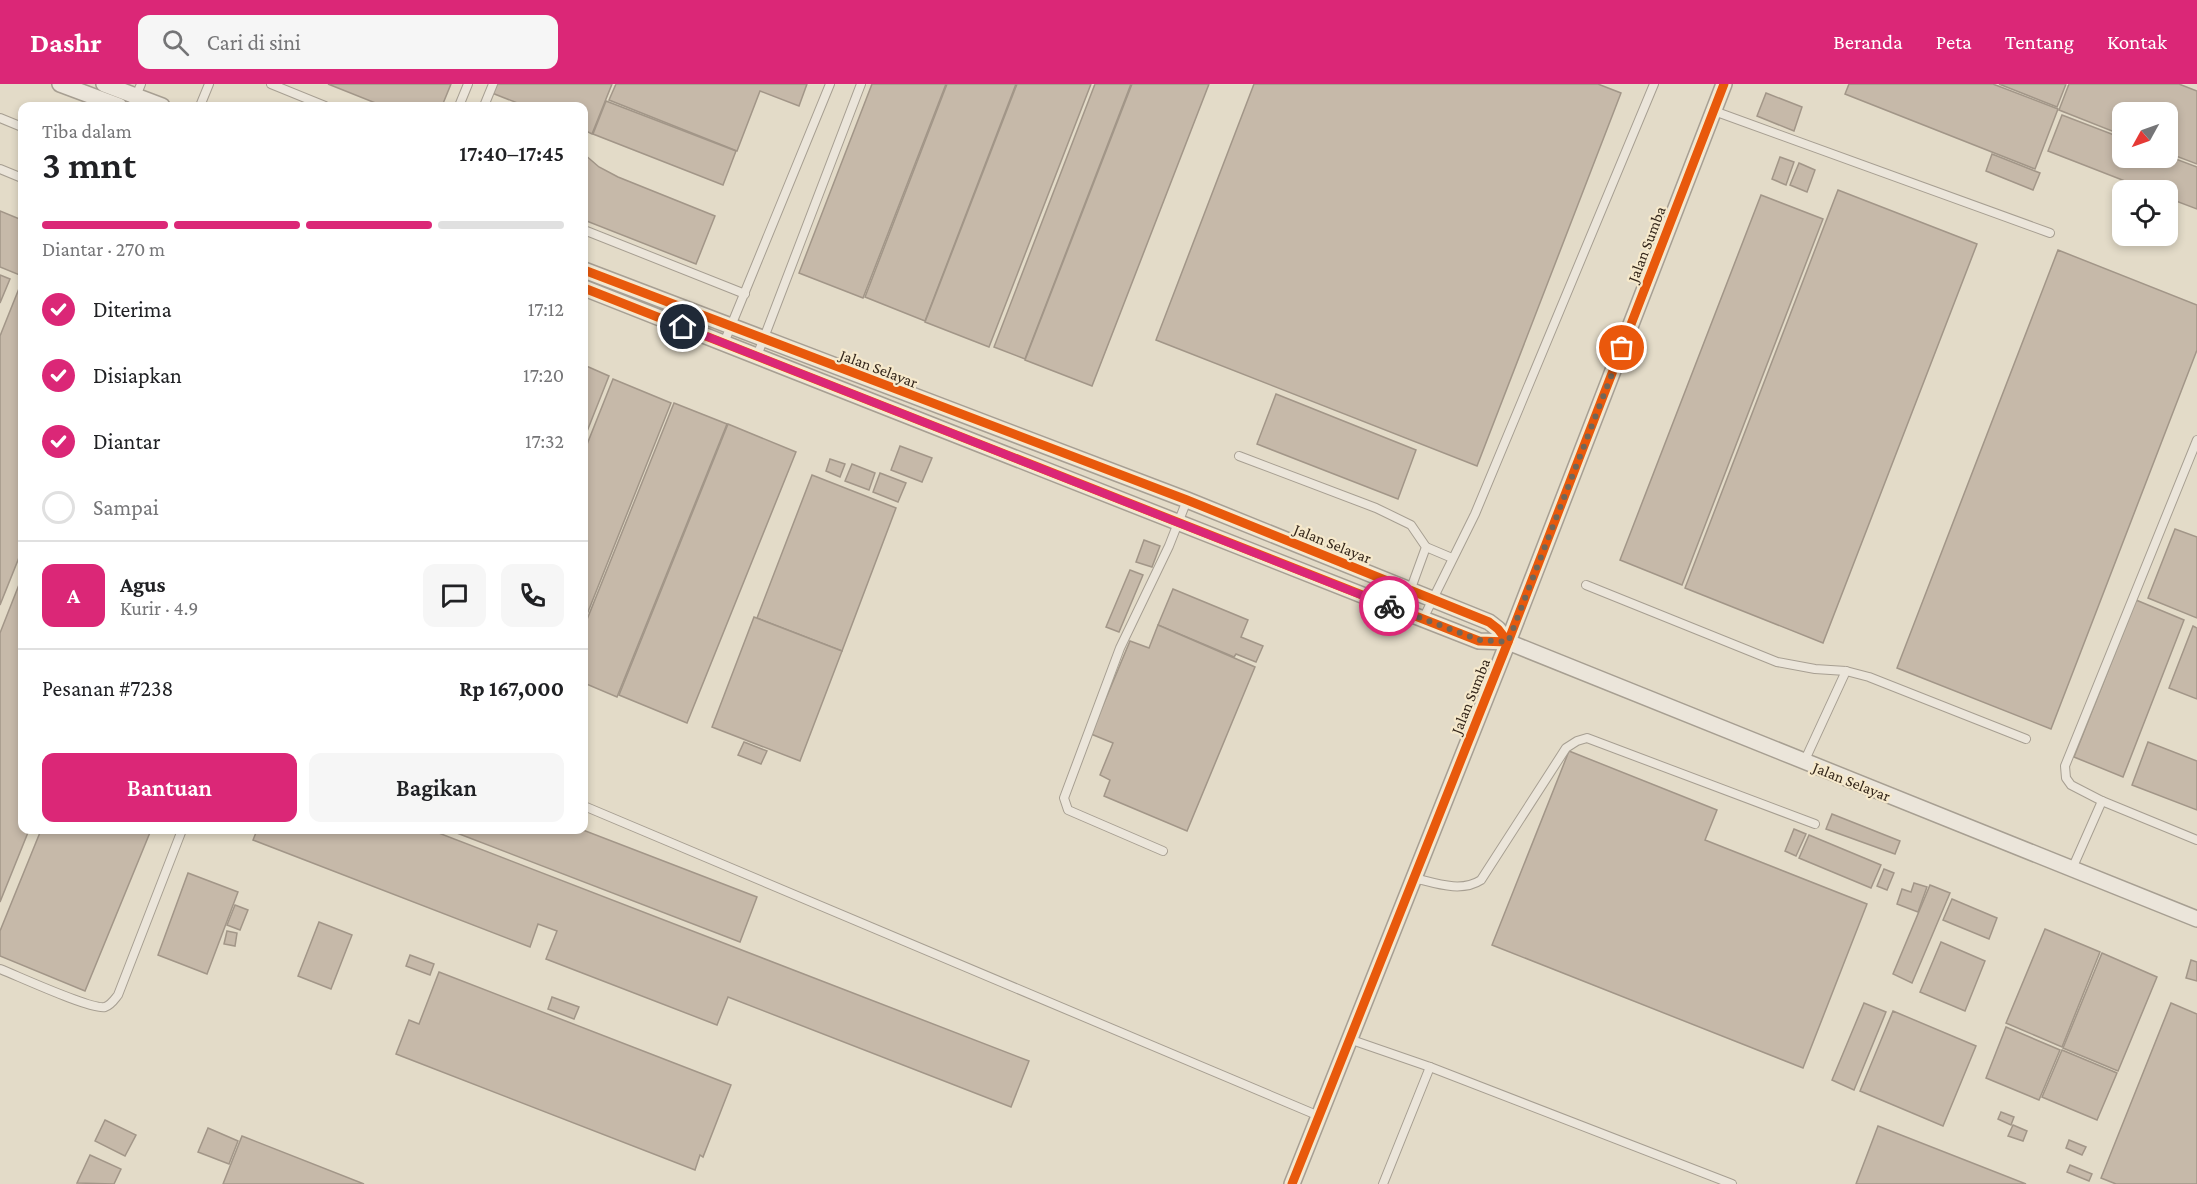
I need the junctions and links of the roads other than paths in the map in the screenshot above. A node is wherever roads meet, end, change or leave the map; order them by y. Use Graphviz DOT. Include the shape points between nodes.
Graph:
graph roads {
  1 [pos="60,84"];
  2 [pos="104,84"];
  3 [pos="209,84"];
  4 [pos="271,84"];
  5 [pos="468,84"];
  6 [pos="493,84"];
  7 [pos="830,84"];
  8 [pos="861,84"];
  9 [pos="1653,84"];
  10 [pos="1724,84"];
  11 [pos="136,96"];
  12 [pos="108,102"];
  13 [pos="152,102"];
  14 [pos="202,102"];
  15 [pos="316,102"];
  16 [pos="461,102"];
  17 [pos="486,102"];
  18 [pos="1714,111"];
  19 [pos="0,118"];
  20 [pos="18,125"];
  21 [pos="0,170"];
  22 [pos="18,177"];
  23 [pos="588,232"];
  24 [pos="2050,233"];
  25 [pos="588,272"];
  26 [pos="588,290"];
  27 [pos="745,294"];
  28 [pos="648,295"];
  29 [pos="642,311"];
  30 [pos="732,327"];
  31 [pos="764,340"];
  32 [pos="724,343"];
  33 [pos="757,356"];
  34 [pos="903,393"];
  35 [pos="894,411"];
  36 [pos="2197,440"];
  37 [pos="1063,454"];
  38 [pos="1239,456"];
  39 [pos="1054,474"];
  40 [pos="1187,500"];
  41 [pos="1179,523"];
  42 [pos="1426,547"];
  43 [pos="1452,558"];
  44 [pos="1586,585"];
  45 [pos="1410,591"];
  46 [pos="1432,601"];
  47 [pos="1423,619"];
  48 [pos="1508,642"];
  49 [pos="1846,671"];
  50 [pos="2026,739"];
  51 [pos="1804,762"];
  52 [pos="2102,801"];
  53 [pos="588,808"];
  54 [pos="1815,824"];
  55 [pos="180,834"];
  56 [pos="2197,840"];
  57 [pos="1163,851"];
  58 [pos="2072,869"];
  59 [pos="1412,878"];
  60 [pos="2197,919"];
  61 [pos="0,969"];
  62 [pos="1349,1039"];
  63 [pos="1430,1067"];
  64 [pos="1319,1116"];
  65 [pos="1292,1184"];
  66 [pos="1383,1184"];
  67 [pos="1732,1184"];
  1 -- 12 [label="street"];
  2 -- 11 [label="street"];
  3 -- 14 [label="lane"];
  4 -- 15 [label="lane"];
  5 -- 16 [label="lane"];
  6 -- 17 [label="lane"];
  7 -- 27 [label="lane"];
  8 -- 31 [label="lane"];
  9 -- 43 [label="lane" via="1475,514"];
  10 -- 18 [label="street, Jalan Sumba"];
  11 -- 13 [label="street"];
  18 -- 24 [label="lane"];
  18 -- 48 [label="street, Jalan Sumba"];
  19 -- 20 [label="lane"];
  21 -- 22 [label="lane"];
  23 -- 27 [label="lane"];
  25 -- 28 [label="street, Jalan Selayar"];
  26 -- 29 [label="street, Jalan Selayar"];
  27 -- 30 [label="lane"];
  28 -- 29 [label="street"];
  28 -- 30 [label="street, Jalan Selayar"];
  29 -- 32 [label="street, Jalan Selayar"];
  30 -- 31 [label="street, Jalan Selayar"];
  30 -- 32 [label="lane"];
  31 -- 33 [label="lane"];
  31 -- 34 [label="street, Jalan Selayar"];
  32 -- 33 [label="street, Jalan Selayar"];
  33 -- 35 [label="street, Jalan Selayar"];
  34 -- 35 [label="street"];
  34 -- 37 [label="street, Jalan Selayar"];
  35 -- 39 [label="street, Jalan Selayar"];
  36 -- 52 [label="lane" via="2065,766 2071,785"];
  37 -- 39 [label="street"];
  37 -- 40 [label="street, Jalan Selayar"];
  38 -- 42 [label="lane" via="1411,525"];
  39 -- 41 [label="street, Jalan Selayar"];
  40 -- 41 [label="lane"];
  40 -- 45 [label="street, Jalan Selayar"];
  41 -- 47 [label="street, Jalan Selayar"];
  41 -- 57 [label="lane" via="1120,648 1064,798 1068,810"];
  42 -- 43 [label="lane"];
  42 -- 45 [label="lane"];
  43 -- 46 [label="lane"];
  44 -- 49 [label="lane" via="1777,662"];
  45 -- 46 [label="street, Jalan Selayar"];
  46 -- 47 [label="lane"];
  46 -- 48 [label="street, Jalan Selayar" via="1489,622"];
  47 -- 48 [label="street, Jalan Selayar" via="1479,640"];
  48 -- 51 [label="street, Jalan Selayar"];
  48 -- 59 [label="street, Jalan Sumba"];
  49 -- 50 [label="lane"];
  49 -- 51 [label="lane"];
  51 -- 58 [label="street, Jalan Selayar"];
  52 -- 56 [label="lane"];
  52 -- 58 [label="lane"];
  53 -- 64 [label="lane"];
  54 -- 59 [label="lane" via="1587,738 1566,748 1481,880 1454,887"];
  55 -- 61 [label="lane" via="111,1004 102,1008"];
  58 -- 60 [label="street, Jalan Selayar"];
  59 -- 62 [label="street, Jalan Sumba"];
  62 -- 63 [label="lane"];
  62 -- 64 [label="street, Jalan Sumba"];
  63 -- 66 [label="lane"];
  63 -- 67 [label="lane"];
  64 -- 65 [label="street, Jalan Sumba"];
}
